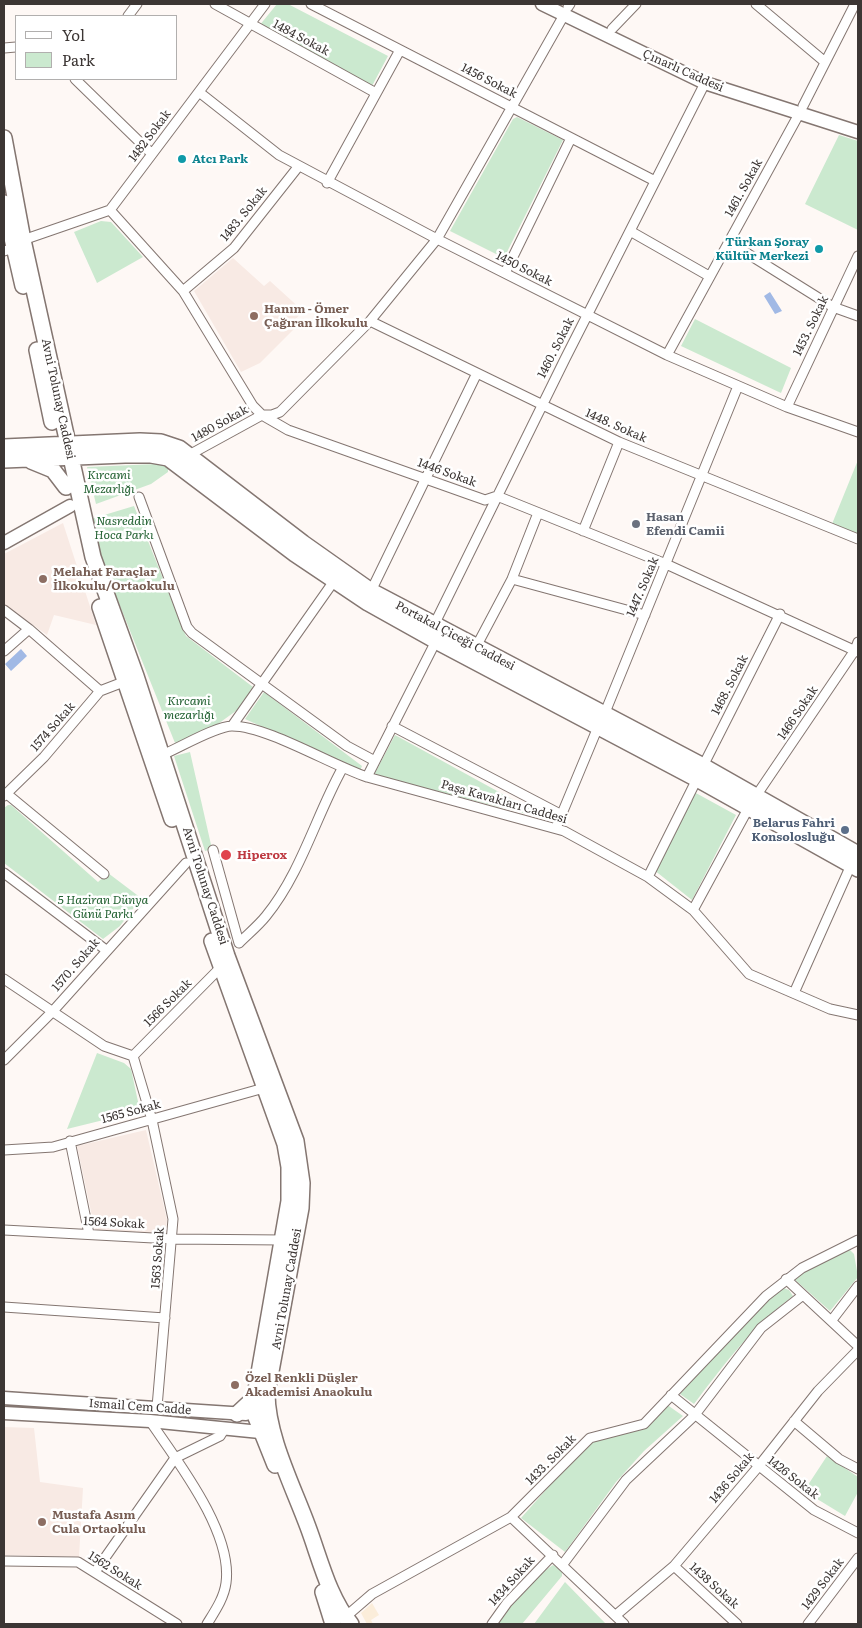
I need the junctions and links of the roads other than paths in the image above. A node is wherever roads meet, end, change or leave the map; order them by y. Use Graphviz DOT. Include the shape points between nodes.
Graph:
graph roads {
  1 [pos="138,4"];
  2 [pos="215,4"];
  3 [pos="265,4"];
  4 [pos="312,4"];
  5 [pos="542,4"];
  6 [pos="636,4"];
  7 [pos="756,4"];
  8 [pos="855,4"];
  9 [pos="566,7"];
  10 [pos="129,15"];
  11 [pos="250,25"];
  12 [pos="612,29"];
  13 [pos="400,50"];
  14 [pos="825,62"];
  15 [pos="76,80"];
  16 [pos="705,83"];
  17 [pos="199,92"];
  18 [pos="376,93"];
  19 [pos="511,107"];
  20 [pos="801,110"];
  21 [pos="858,123"];
  22 [pos="858,132"];
  23 [pos="4,138"];
  24 [pos="571,138"];
  25 [pos="152,154"];
  26 [pos="298,167"];
  27 [pos="655,181"];
  28 [pos="327,183"];
  29 [pos="4,203"];
  30 [pos="110,210"];
  31 [pos="630,231"];
  32 [pos="437,240"];
  33 [pos="729,242"];
  34 [pos="14,246"];
  35 [pos="858,256"];
  36 [pos="505,273"];
  37 [pos="709,276"];
  38 [pos="183,291"];
  39 [pos="833,307"];
  40 [pos="587,314"];
  41 [pos="858,316"];
  42 [pos="370,321"];
  43 [pos="668,354"];
  44 [pos="478,373"];
  45 [pos="738,386"];
  46 [pos="46,396"];
  47 [pos="542,406"];
  48 [pos="787,407"];
  49 [pos="262,415"];
  50 [pos="858,432"];
  51 [pos="619,442"];
  52 [pos="4,447"];
  53 [pos="64,450"];
  54 [pos="29,452"];
  55 [pos="189,455"];
  56 [pos="4,460"];
  57 [pos="702,475"];
  58 [pos="427,478"];
  59 [pos="66,487"];
  60 [pos="497,496"];
  61 [pos="139,497"];
  62 [pos="70,506"];
  63 [pos="538,513"];
  64 [pos="583,531"];
  65 [pos="858,539"];
  66 [pos="4,543"];
  67 [pos="666,564"];
  68 [pos="512,579"];
  69 [pos="334,581"];
  70 [pos="371,591"];
  71 [pos="4,610"];
  72 [pos="780,614"];
  73 [pos="645,615"];
  74 [pos="434,625"];
  75 [pos="28,629"];
  76 [pos="436,642"];
  77 [pos="476,647"];
  78 [pos="857,648"];
  79 [pos="4,651"];
  80 [pos="126,681"];
  81 [pos="262,684"];
  82 [pos="100,691"];
  83 [pos="601,721"];
  84 [pos="232,726"];
  85 [pos="392,726"];
  86 [pos="162,755"];
  87 [pos="375,761"];
  88 [pos="342,769"];
  89 [pos="700,773"];
  90 [pos="367,777"];
  91 [pos="6,795"];
  92 [pos="752,801"];
  93 [pos="562,815"];
  94 [pos="556,828"];
  95 [pos="213,850"];
  96 [pos="856,858"];
  97 [pos="186,863"];
  98 [pos="4,873"];
  99 [pos="104,874"];
  100 [pos="648,877"];
  101 [pos="693,910"];
  102 [pos="106,950"];
  103 [pos="220,968"];
  104 [pos="4,979"];
  105 [pos="794,993"];
  106 [pos="53,1011"];
  107 [pos="858,1014"];
  108 [pos="133,1056"];
  109 [pos="4,1060"];
  110 [pos="264,1088"];
  111 [pos="152,1120"];
  112 [pos="70,1141"];
  113 [pos="4,1150"];
  114 [pos="4,1230"];
  115 [pos="89,1234"];
  116 [pos="172,1239"];
  117 [pos="283,1240"];
  118 [pos="857,1243"];
  119 [pos="786,1279"];
  120 [pos="858,1286"];
  121 [pos="804,1295"];
  122 [pos="4,1307"];
  123 [pos="165,1318"];
  124 [pos="832,1320"];
  125 [pos="858,1348"];
  126 [pos="256,1390"];
  127 [pos="671,1395"];
  128 [pos="4,1398"];
  129 [pos="157,1407"];
  130 [pos="4,1413"];
  131 [pos="236,1414"];
  132 [pos="255,1415"];
  133 [pos="694,1416"];
  134 [pos="150,1421"];
  135 [pos="794,1421"];
  136 [pos="225,1428"];
  137 [pos="266,1429"];
  138 [pos="175,1458"];
  139 [pos="758,1467"];
  140 [pos="858,1469"];
  141 [pos="511,1517"];
  142 [pos="858,1533"];
  143 [pos="553,1555"];
  144 [pos="858,1558"];
  145 [pos="4,1561"];
  146 [pos="563,1564"];
  147 [pos="674,1566"];
  148 [pos="95,1572"];
  149 [pos="616,1615"];
  150 [pos="341,1622"];
  151 [pos="177,1624"];
  152 [pos="207,1624"];
  153 [pos="492,1624"];
  154 [pos="624,1624"];
  155 [pos="737,1624"];
  156 [pos="808,1624"];
  1 -- 10 [label="street"];
  2 -- 11 [label="street, 1484 Sokak"];
  3 -- 11 [label="street, 1482 Sokak"];
  4 -- 13 [label="street, 1456 Sokak"];
  5 -- 9 [label="main road, Çınarlı Caddesi"];
  6 -- 12 [label="street"];
  7 -- 14 [label="street"];
  8 -- 14 [label="street, 1461. Sokak"];
  9 -- 12 [label="main road, Çınarlı Caddesi"];
  9 -- 16 [label="main road, Çınarlı Caddesi"];
  9 -- 19 [label="street, 1480 Sokak"];
  11 -- 17 [label="street, 1482 Sokak"];
  11 -- 18 [label="street, 1484 Sokak"];
  12 -- 20 [label="main road, Çınarlı Caddesi" via="708,75"];
  13 -- 18 [label="street"];
  13 -- 19 [label="street, 1456 Sokak"];
  14 -- 20 [label="street, 1461. Sokak"];
  15 -- 25 [label="street"];
  16 -- 20 [label="main road, Çınarlı Caddesi"];
  16 -- 27 [label="street, 1460. Sokak"];
  17 -- 25 [label="street, 1482 Sokak"];
  17 -- 26 [label="street, 1450 Sokak"];
  18 -- 28 [label="street"];
  19 -- 24 [label="street, 1456 Sokak"];
  19 -- 32 [label="street, 1480 Sokak"];
  20 -- 21 [label="main road, Çınarlı Caddesi"];
  20 -- 22 [label="main road, Çınarlı Caddesi"];
  20 -- 33 [label="street, 1461. Sokak"];
  23 -- 34 [label="main road, Avni Tolunay Caddesi"];
  24 -- 27 [label="street, 1456 Sokak"];
  24 -- 36 [label="street"];
  25 -- 30 [label="street, 1482 Sokak"];
  26 -- 28 [label="street, 1450 Sokak"];
  26 -- 38 [label="street, 1483. Sokak" via="234,248"];
  27 -- 31 [label="street, 1460. Sokak"];
  28 -- 32 [label="street, 1450 Sokak"];
  29 -- 34 [label="main road, Avni Tolunay Caddesi"];
  30 -- 34 [label="street"];
  30 -- 38 [label="street, 1446 Sokak"];
  31 -- 37 [label="street"];
  31 -- 40 [label="street, 1460. Sokak"];
  32 -- 36 [label="street, 1450 Sokak"];
  32 -- 42 [label="street, 1480 Sokak"];
  33 -- 37 [label="street, 1461. Sokak"];
  33 -- 39 [label="street"];
  34 -- 46 [label="main road, Avni Tolunay Caddesi"];
  34 -- 53 [label="main road, Avni Tolunay Caddesi"];
  35 -- 39 [label="street, 1453. Sokak"];
  36 -- 40 [label="street, 1450 Sokak"];
  37 -- 43 [label="street, 1461. Sokak"];
  38 -- 49 [label="street, 1446 Sokak" via="253,406"];
  39 -- 41 [label="street"];
  39 -- 48 [label="street, 1453. Sokak"];
  40 -- 43 [label="street, 1450 Sokak"];
  40 -- 47 [label="street, 1460. Sokak"];
  42 -- 44 [label="street, 1448. Sokak"];
  42 -- 49 [label="street, 1480 Sokak" via="280,412"];
  43 -- 45 [label="street, 1450 Sokak"];
  44 -- 47 [label="street, 1448. Sokak"];
  44 -- 58 [label="street"];
  45 -- 48 [label="street, 1450 Sokak"];
  45 -- 57 [label="street, 1447. Sokak"];
  46 -- 53 [label="main road, Avni Tolunay Caddesi"];
  46 -- 54 [label="main road" via="43,402 44,434"];
  47 -- 51 [label="street, 1448. Sokak"];
  47 -- 60 [label="street, 1460. Sokak"];
  48 -- 50 [label="street, 1450 Sokak"];
  49 -- 55 [label="street, 1480 Sokak"];
  49 -- 58 [label="street, 1446 Sokak" via="309,438"];
  51 -- 57 [label="street, 1448. Sokak"];
  51 -- 64 [label="street"];
  52 -- 54 [label="main road"];
  53 -- 54 [label="main road"];
  53 -- 55 [label="main road, Portakal Çiceği Caddesi" via="161,442"];
  53 -- 59 [label="main road, Avni Tolunay Caddesi"];
  53 -- 69 [label="main road, Portakal Çiceği Caddesi" via="168,458"];
  53 -- 86 [label="main road, Avni Tolunay Caddesi" via="93,557"];
  54 -- 56 [label="main road"];
  54 -- 59 [label="main road" via="53,470"];
  55 -- 70 [label="main road, Portakal Çiceği Caddesi"];
  57 -- 65 [label="street, 1448. Sokak"];
  57 -- 67 [label="street, 1447. Sokak"];
  58 -- 60 [label="street, 1446 Sokak" via="485,500"];
  58 -- 70 [label="street"];
  59 -- 62 [label="main road, Avni Tolunay Caddesi"];
  60 -- 63 [label="street, 1446 Sokak"];
  60 -- 74 [label="street, 1460. Sokak"];
  61 -- 81 [label="street" via="187,627"];
  62 -- 66 [label="main road"];
  62 -- 80 [label="main road, Avni Tolunay Caddesi" via="82,559"];
  63 -- 64 [label="street, 1446 Sokak"];
  63 -- 68 [label="street"];
  64 -- 67 [label="street, 1446 Sokak"];
  67 -- 72 [label="street, 1446 Sokak"];
  67 -- 73 [label="street, 1447. Sokak"];
  68 -- 73 [label="street"];
  68 -- 77 [label="street"];
  69 -- 76 [label="main road, Portakal Çiceği Caddesi"];
  69 -- 81 [label="street"];
  70 -- 74 [label="main road, Portakal Çiceği Caddesi"];
  71 -- 75 [label="street"];
  72 -- 78 [label="street, 1446 Sokak"];
  72 -- 89 [label="street, 1468. Sokak"];
  73 -- 83 [label="street, 1447. Sokak"];
  74 -- 77 [label="main road, Portakal Çiceği Caddesi"];
  75 -- 79 [label="street"];
  75 -- 82 [label="street"];
  76 -- 83 [label="main road, Portakal Çiceği Caddesi"];
  76 -- 85 [label="street"];
  77 -- 83 [label="main road, Portakal Çiceği Caddesi"];
  78 -- 92 [label="street, 1466 Sokak"];
  80 -- 82 [label="street, 1574 Sokak"];
  80 -- 97 [label="main road, Avni Tolunay Caddesi"];
  81 -- 84 [label="street"];
  81 -- 87 [label="street" via="347,746"];
  82 -- 91 [label="street, 1574 Sokak" via="44,757"];
  83 -- 89 [label="main road, Portakal Çiceği Caddesi"];
  83 -- 93 [label="street, 1447. Sokak"];
  84 -- 86 [label="street, Paşa Kavakları Caddesi" via="218,729"];
  84 -- 88 [label="street, Paşa Kavakları Caddesi" via="258,731"];
  85 -- 87 [label="street"];
  85 -- 93 [label="street"];
  86 -- 137 [label="main road, Avni Tolunay Caddesi" via="228,956 296,1141 300,1165 301,1208 267,1393"];
  87 -- 90 [label="street"];
  88 -- 90 [label="street, Paşa Kavakları Caddesi"];
  88 -- 95 [label="street" via="280,896 259,924 239,943"];
  89 -- 92 [label="main road, Portakal Çiceği Caddesi"];
  89 -- 100 [label="street, 1468. Sokak"];
  90 -- 94 [label="street, Paşa Kavakları Caddesi"];
  91 -- 99 [label="street"];
  92 -- 96 [label="main road, Portakal Çiceği Caddesi"];
  92 -- 101 [label="street, 1466 Sokak"];
  93 -- 94 [label="street, 1447. Sokak"];
  94 -- 100 [label="street, Paşa Kavakları Caddesi"];
  96 -- 105 [label="street"];
  97 -- 102 [label="street, 1570. Sokak"];
  97 -- 103 [label="main road, Avni Tolunay Caddesi"];
  98 -- 102 [label="street"];
  100 -- 101 [label="street, Paşa Kavakları Caddesi"];
  101 -- 105 [label="street, Paşa Kavakları Caddesi" via="744,969"];
  102 -- 106 [label="street, 1570. Sokak"];
  103 -- 108 [label="street, 1566 Sokak"];
  103 -- 110 [label="main road, Avni Tolunay Caddesi"];
  104 -- 106 [label="street"];
  105 -- 107 [label="street, Paşa Kavakları Caddesi" via="830,1009"];
  106 -- 108 [label="street" via="104,1046"];
  106 -- 109 [label="street, 1570. Sokak"];
  108 -- 111 [label="street, 1563 Sokak"];
  110 -- 111 [label="street, 1565 Sokak"];
  110 -- 117 [label="main road, Avni Tolunay Caddesi" via="285,1144 289,1167 289,1201"];
  111 -- 112 [label="street, 1565 Sokak"];
  111 -- 116 [label="street, 1563 Sokak" via="173,1219"];
  112 -- 113 [label="street, 1565 Sokak" via="53,1147"];
  112 -- 115 [label="street"];
  114 -- 115 [label="street, 1564 Sokak"];
  115 -- 116 [label="street, 1564 Sokak"];
  116 -- 117 [label="street, 1564 Sokak"];
  116 -- 123 [label="street, 1563 Sokak"];
  117 -- 126 [label="main road, Avni Tolunay Caddesi"];
  118 -- 119 [label="street, 1433. Sokak" via="820,1258"];
  119 -- 121 [label="street"];
  119 -- 127 [label="street, 1433. Sokak"];
  120 -- 124 [label="street"];
  121 -- 124 [label="street"];
  121 -- 133 [label="street" via="761,1328"];
  122 -- 123 [label="street"];
  123 -- 129 [label="street, 1563 Sokak"];
  124 -- 125 [label="street"];
  125 -- 135 [label="street, 1436 Sokak"];
  126 -- 131 [label="main road" via="251,1402"];
  126 -- 132 [label="main road, Avni Tolunay Caddesi"];
  127 -- 133 [label="street, 1426 Sokak"];
  127 -- 141 [label="street, 1433. Sokak" via="644,1424 590,1438"];
  128 -- 129 [label="main road, Ismail Cem Cadde"];
  129 -- 131 [label="main road, Ismail Cem Cadde"];
  130 -- 134 [label="main road, Ismail Cem Cadde"];
  131 -- 132 [label="main road, Ismail Cem Cadde"];
  132 -- 137 [label="main road, Avni Tolunay Caddesi"];
  133 -- 139 [label="street, 1426 Sokak"];
  133 -- 146 [label="street" via="626,1480"];
  134 -- 136 [label="main road, Ismail Cem Cadde"];
  134 -- 138 [label="street"];
  135 -- 139 [label="street, 1436 Sokak"];
  135 -- 140 [label="street" via="840,1459"];
  136 -- 137 [label="main road, Ismail Cem Cadde"];
  136 -- 138 [label="street" via="220,1436"];
  137 -- 150 [label="main road, Avni Tolunay Caddesi" via="333,1594"];
  138 -- 148 [label="street"];
  138 -- 152 [label="street" via="197,1490 225,1556 226,1582 222,1600"];
  139 -- 142 [label="street, 1426 Sokak" via="814,1510"];
  139 -- 147 [label="street, 1436 Sokak"];
  141 -- 143 [label="street"];
  141 -- 150 [label="street, 1433. Sokak" via="372,1594"];
  143 -- 146 [label="street"];
  143 -- 153 [label="street, 1434 Sokak" via="512,1596"];
  144 -- 156 [label="street, 1429 Sokak"];
  145 -- 148 [label="street, 1562 Sokak" via="78,1562"];
  146 -- 149 [label="street"];
  147 -- 149 [label="street, 1436 Sokak"];
  147 -- 155 [label="street, 1438 Sokak"];
  148 -- 151 [label="street, 1562 Sokak"];
  149 -- 154 [label="street"];
}
